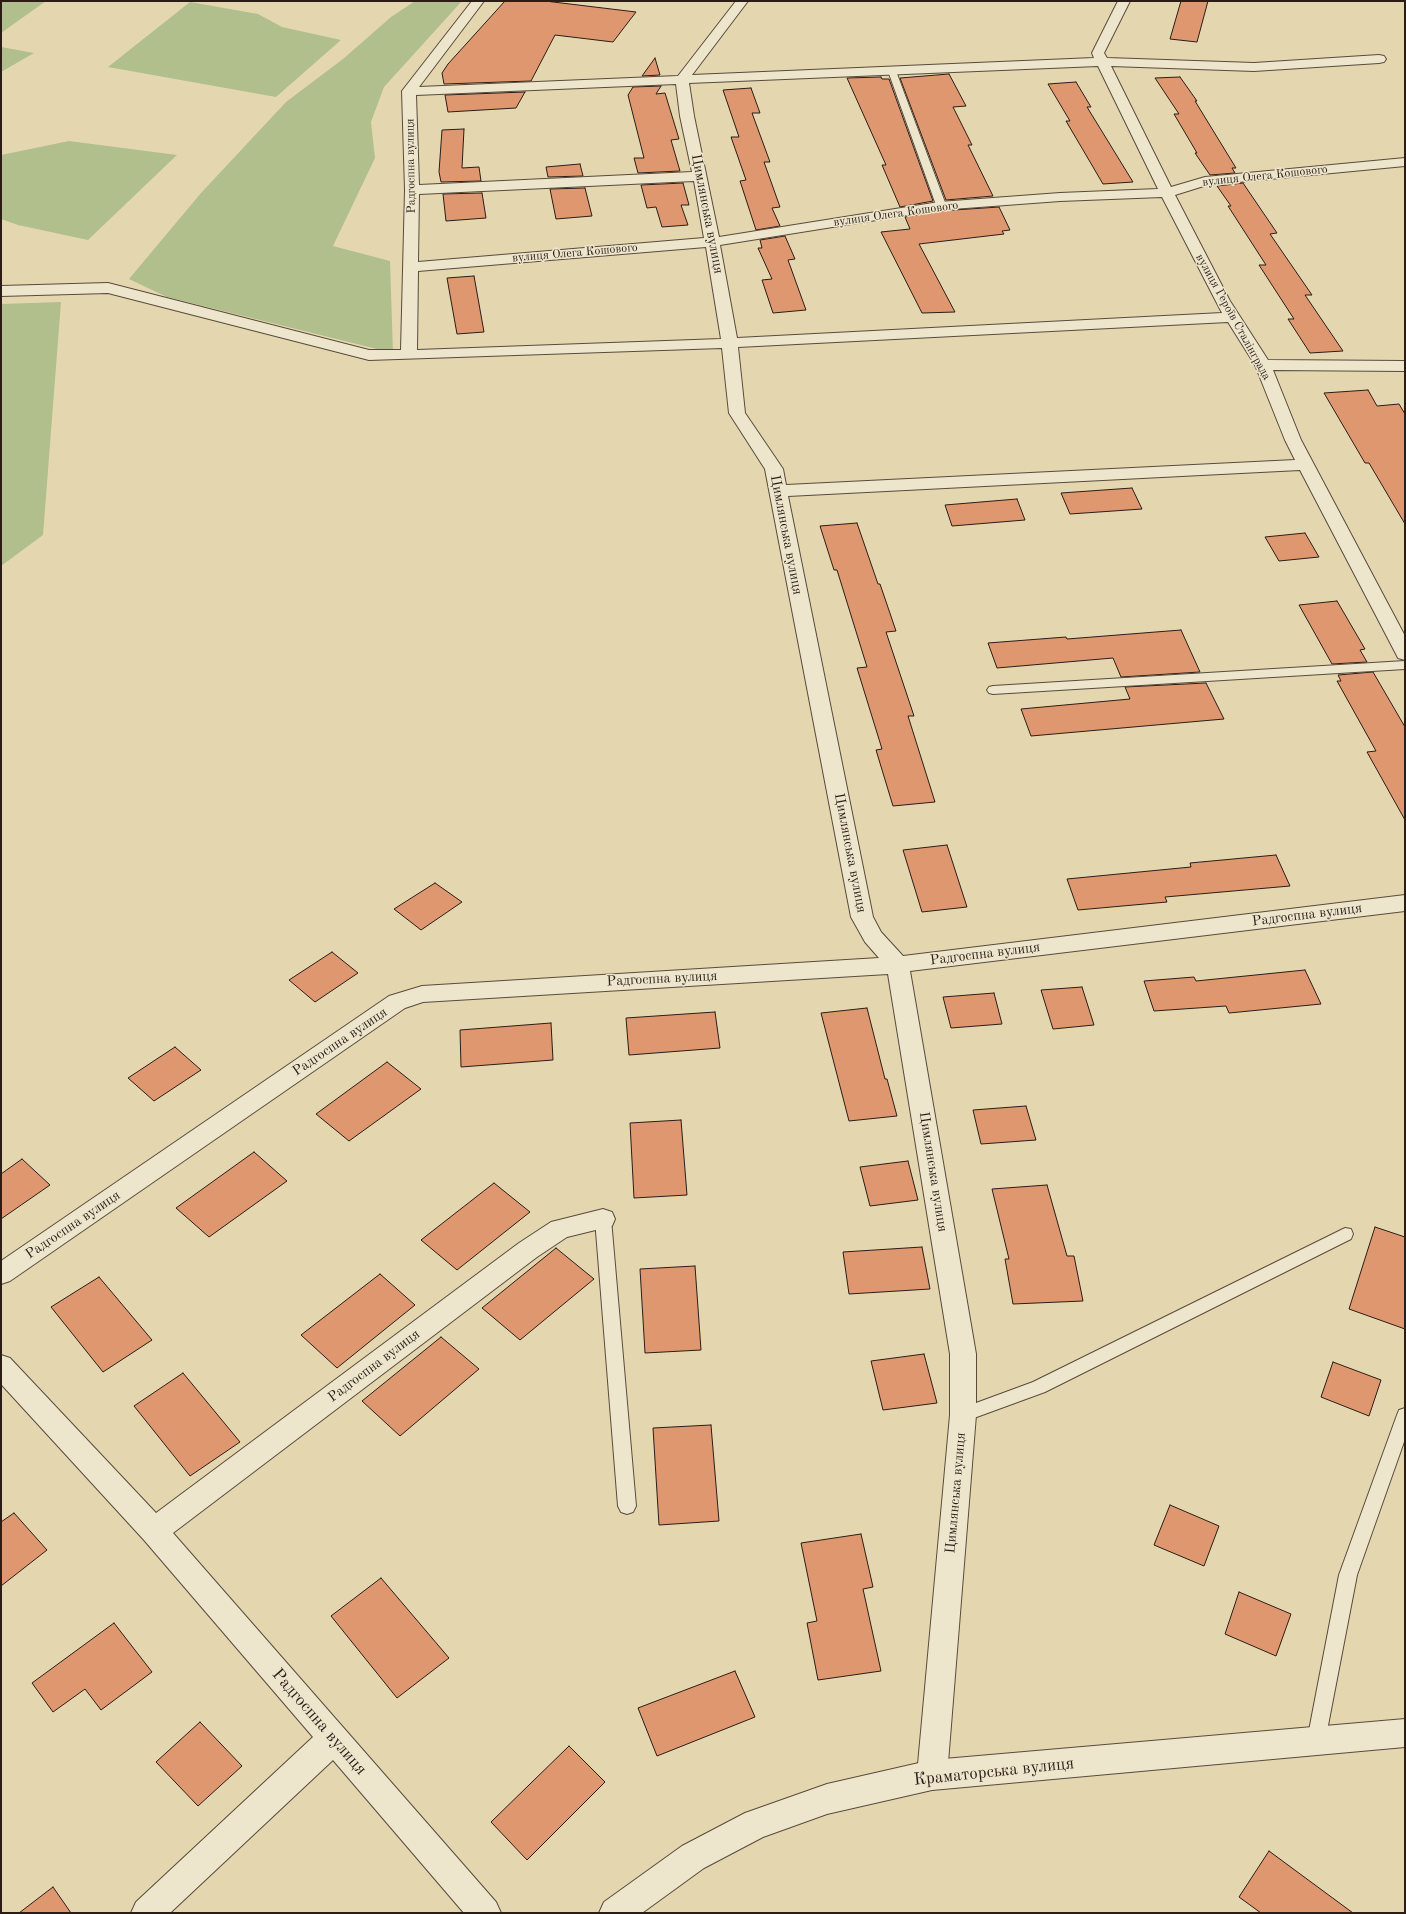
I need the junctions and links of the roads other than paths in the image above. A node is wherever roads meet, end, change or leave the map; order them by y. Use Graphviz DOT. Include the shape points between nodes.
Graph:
graph roads {
  1 [pos="478,1"];
  2 [pos="742,1"];
  3 [pos="1124,1"];
  4 [pos="1379,59"];
  5 [pos="1103,62"];
  6 [pos="892,71"];
  7 [pos="682,80"];
  8 [pos="409,91"];
  9 [pos="1405,162"];
  10 [pos="700,176"];
  11 [pos="412,190"];
  12 [pos="1166,193"];
  13 [pos="941,205"];
  14 [pos="713,242"];
  15 [pos="411,267"];
  16 [pos="1,291"];
  17 [pos="1232,316"];
  18 [pos="730,343"];
  19 [pos="409,355"];
  20 [pos="1263,365"];
  21 [pos="1405,366"];
  22 [pos="1307,466"];
  23 [pos="778,491"];
  24 [pos="1405,654"];
  25 [pos="1405,666"];
  26 [pos="993,690"];
  27 [pos="1405,903"];
  28 [pos="898,965"];
  29 [pos="603,1219"];
  30 [pos="1345,1234"];
  31 [pos="1,1274"];
  32 [pos="1,1366"];
  33 [pos="1405,1415"];
  34 [pos="963,1416"];
  35 [pos="627,1506"];
  36 [pos="154,1531"];
  37 [pos="1405,1733"];
  38 [pos="333,1739"];
  39 [pos="1316,1741"];
  40 [pos="932,1776"];
  41 [pos="148,1913"];
  42 [pos="485,1913"];
  43 [pos="615,1913"];
  1 -- 8 [label="street"];
  2 -- 7 [label="street"];
  3 -- 5 [label="street, вулиця Героїв Сталінграда" via="1098,52"];
  4 -- 5 [label="street" via="1254,67"];
  5 -- 6 [label="street"];
  5 -- 12 [label="street, вулиця Героїв Сталінграда"];
  6 -- 7 [label="street"];
  6 -- 13 [label="lane"];
  7 -- 8 [label="street"];
  7 -- 10 [label="street, Цимлянська вулиця"];
  8 -- 11 [label="street, Радгоспна вулиця"];
  9 -- 12 [label="street, вулиця Олега Кошового" via="1205,181"];
  10 -- 11 [label="street"];
  10 -- 14 [label="street, Цимлянська вулиця"];
  11 -- 15 [label="street, Радгоспна вулиця"];
  12 -- 13 [label="street, вулиця Олега Кошового"];
  12 -- 17 [label="street, вулиця Героїв Сталінграда"];
  13 -- 14 [label="street, вулиця Олега Кошового"];
  14 -- 15 [label="street, вулиця Олега Кошового"];
  14 -- 18 [label="street, Цимлянська вулиця"];
  15 -- 19 [label="street, Радгоспна вулиця"];
  16 -- 19 [label="street" via="108,288 369,355"];
  17 -- 18 [label="street"];
  17 -- 20 [label="street, вулиця Героїв Сталінграда"];
  18 -- 19 [label="street"];
  18 -- 23 [label="street, Цимлянська вулиця" via="737,413 774,469"];
  20 -- 21 [label="street"];
  20 -- 22 [label="street, вулиця Героїв Сталінграда" via="1293,440"];
  22 -- 23 [label="street"];
  22 -- 24 [label="street, вулиця Героїв Сталінграда"];
  23 -- 28 [label="street, Цимлянська вулиця" via="862,917 873,937"];
  25 -- 26 [label="lane"];
  27 -- 28 [label="street, Радгоспна вулиця"];
  28 -- 31 [label="street, Радгоспна вулиця" via="422,994 397,1002"];
  28 -- 34 [label="street, Цимлянська вулиця" via="963,1354"];
  29 -- 35 [label="lane"];
  29 -- 36 [label="street, Радгоспна вулиця" via="560,1229 528,1250"];
  30 -- 34 [label="lane" via="1039,1387"];
  32 -- 36 [label="street, Радгоспна вулиця"];
  33 -- 39 [label="lane" via="1348,1575"];
  34 -- 40 [label="street, Цимлянська вулиця"];
  36 -- 38 [label="street, Радгоспна вулиця"];
  37 -- 39 [label="street, Краматорська вулиця"];
  38 -- 41 [label="street"];
  38 -- 42 [label="street, Радгоспна вулиця"];
  39 -- 40 [label="street, Краматорська вулиця"];
  40 -- 43 [label="street, Краматорська вулиця" via="827,1799 756,1824 693,1858"];
}
